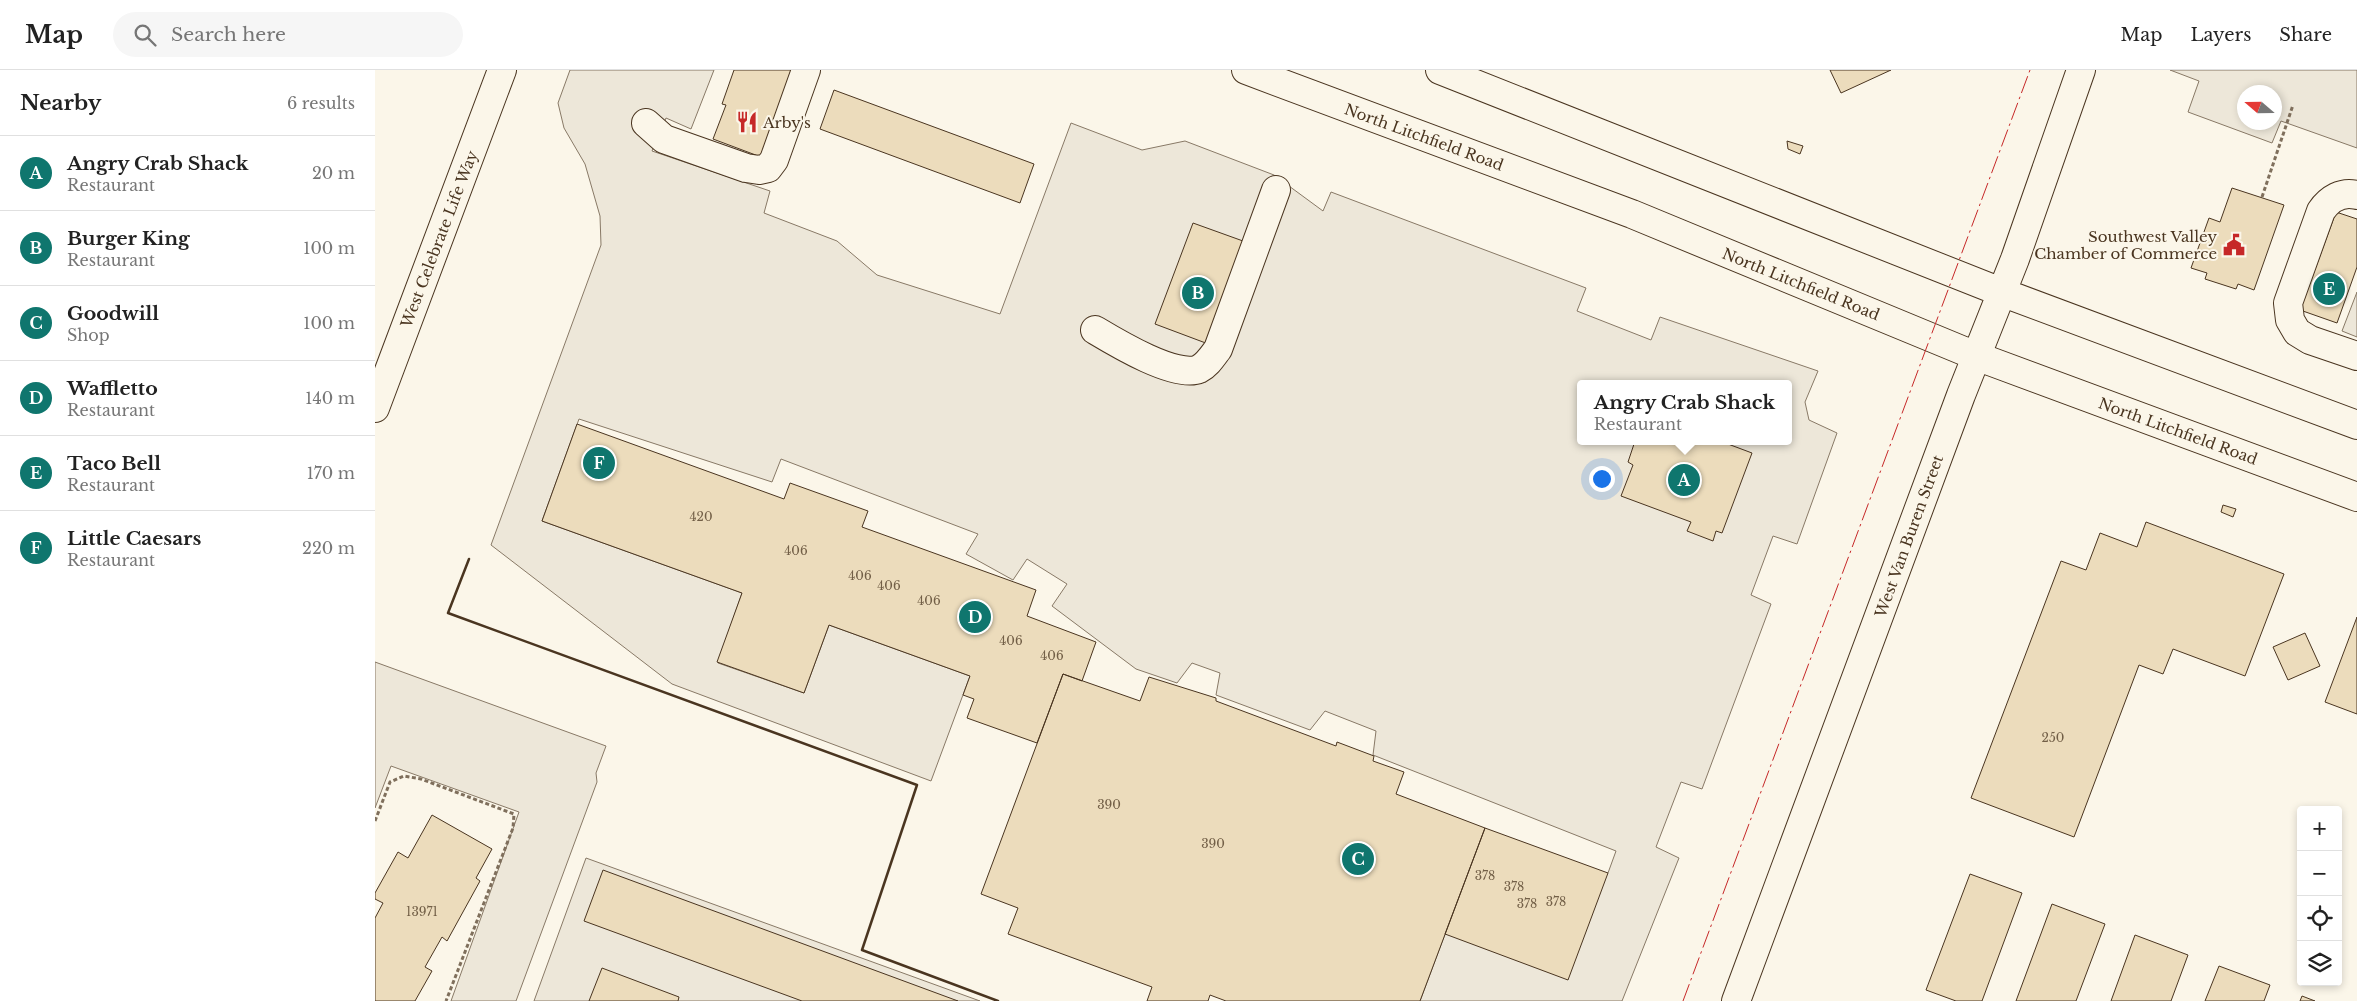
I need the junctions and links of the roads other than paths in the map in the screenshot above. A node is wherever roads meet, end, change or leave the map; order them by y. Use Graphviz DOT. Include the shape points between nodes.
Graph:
graph roads {
  1 [pos="502,70"];
  2 [pos="806,70"];
  3 [pos="1245,70"];
  4 [pos="1440,70"];
  5 [pos="2081,70"];
  6 [pos="646,123"];
  7 [pos="1276,190"];
  8 [pos="2357,195"];
  9 [pos="2001,292"];
  10 [pos="1095,330"];
  11 [pos="1977,356"];
  12 [pos="2357,356"];
  13 [pos="375,408"];
  14 [pos="2357,425"];
  15 [pos="2357,497"];
  16 [pos="1736,1001"];
  1 -- 13 [label="main road, West Celebrate Life Way"];
  2 -- 6 [label="main road" via="774,160 768,168 747,168 664,139"];
  3 -- 11 [label="main road, North Litchfield Road" via="1632,214"];
  4 -- 9 [label="main road"];
  5 -- 9 [label="main road, West Van Buren Street"];
  7 -- 10 [label="main road" via="1218,349 1208,362 1198,369 1183,370 1142,356"];
  8 -- 12 [label="main road" via="2349,193 2335,198 2327,202 2321,211 2288,303 2290,320 2297,332 2310,340"];
  9 -- 11 [label="main road, West Van Buren Street"];
  9 -- 14 [label="main road"];
  11 -- 15 [label="main road, North Litchfield Road"];
  11 -- 16 [label="main road, West Van Buren Street"];
}
